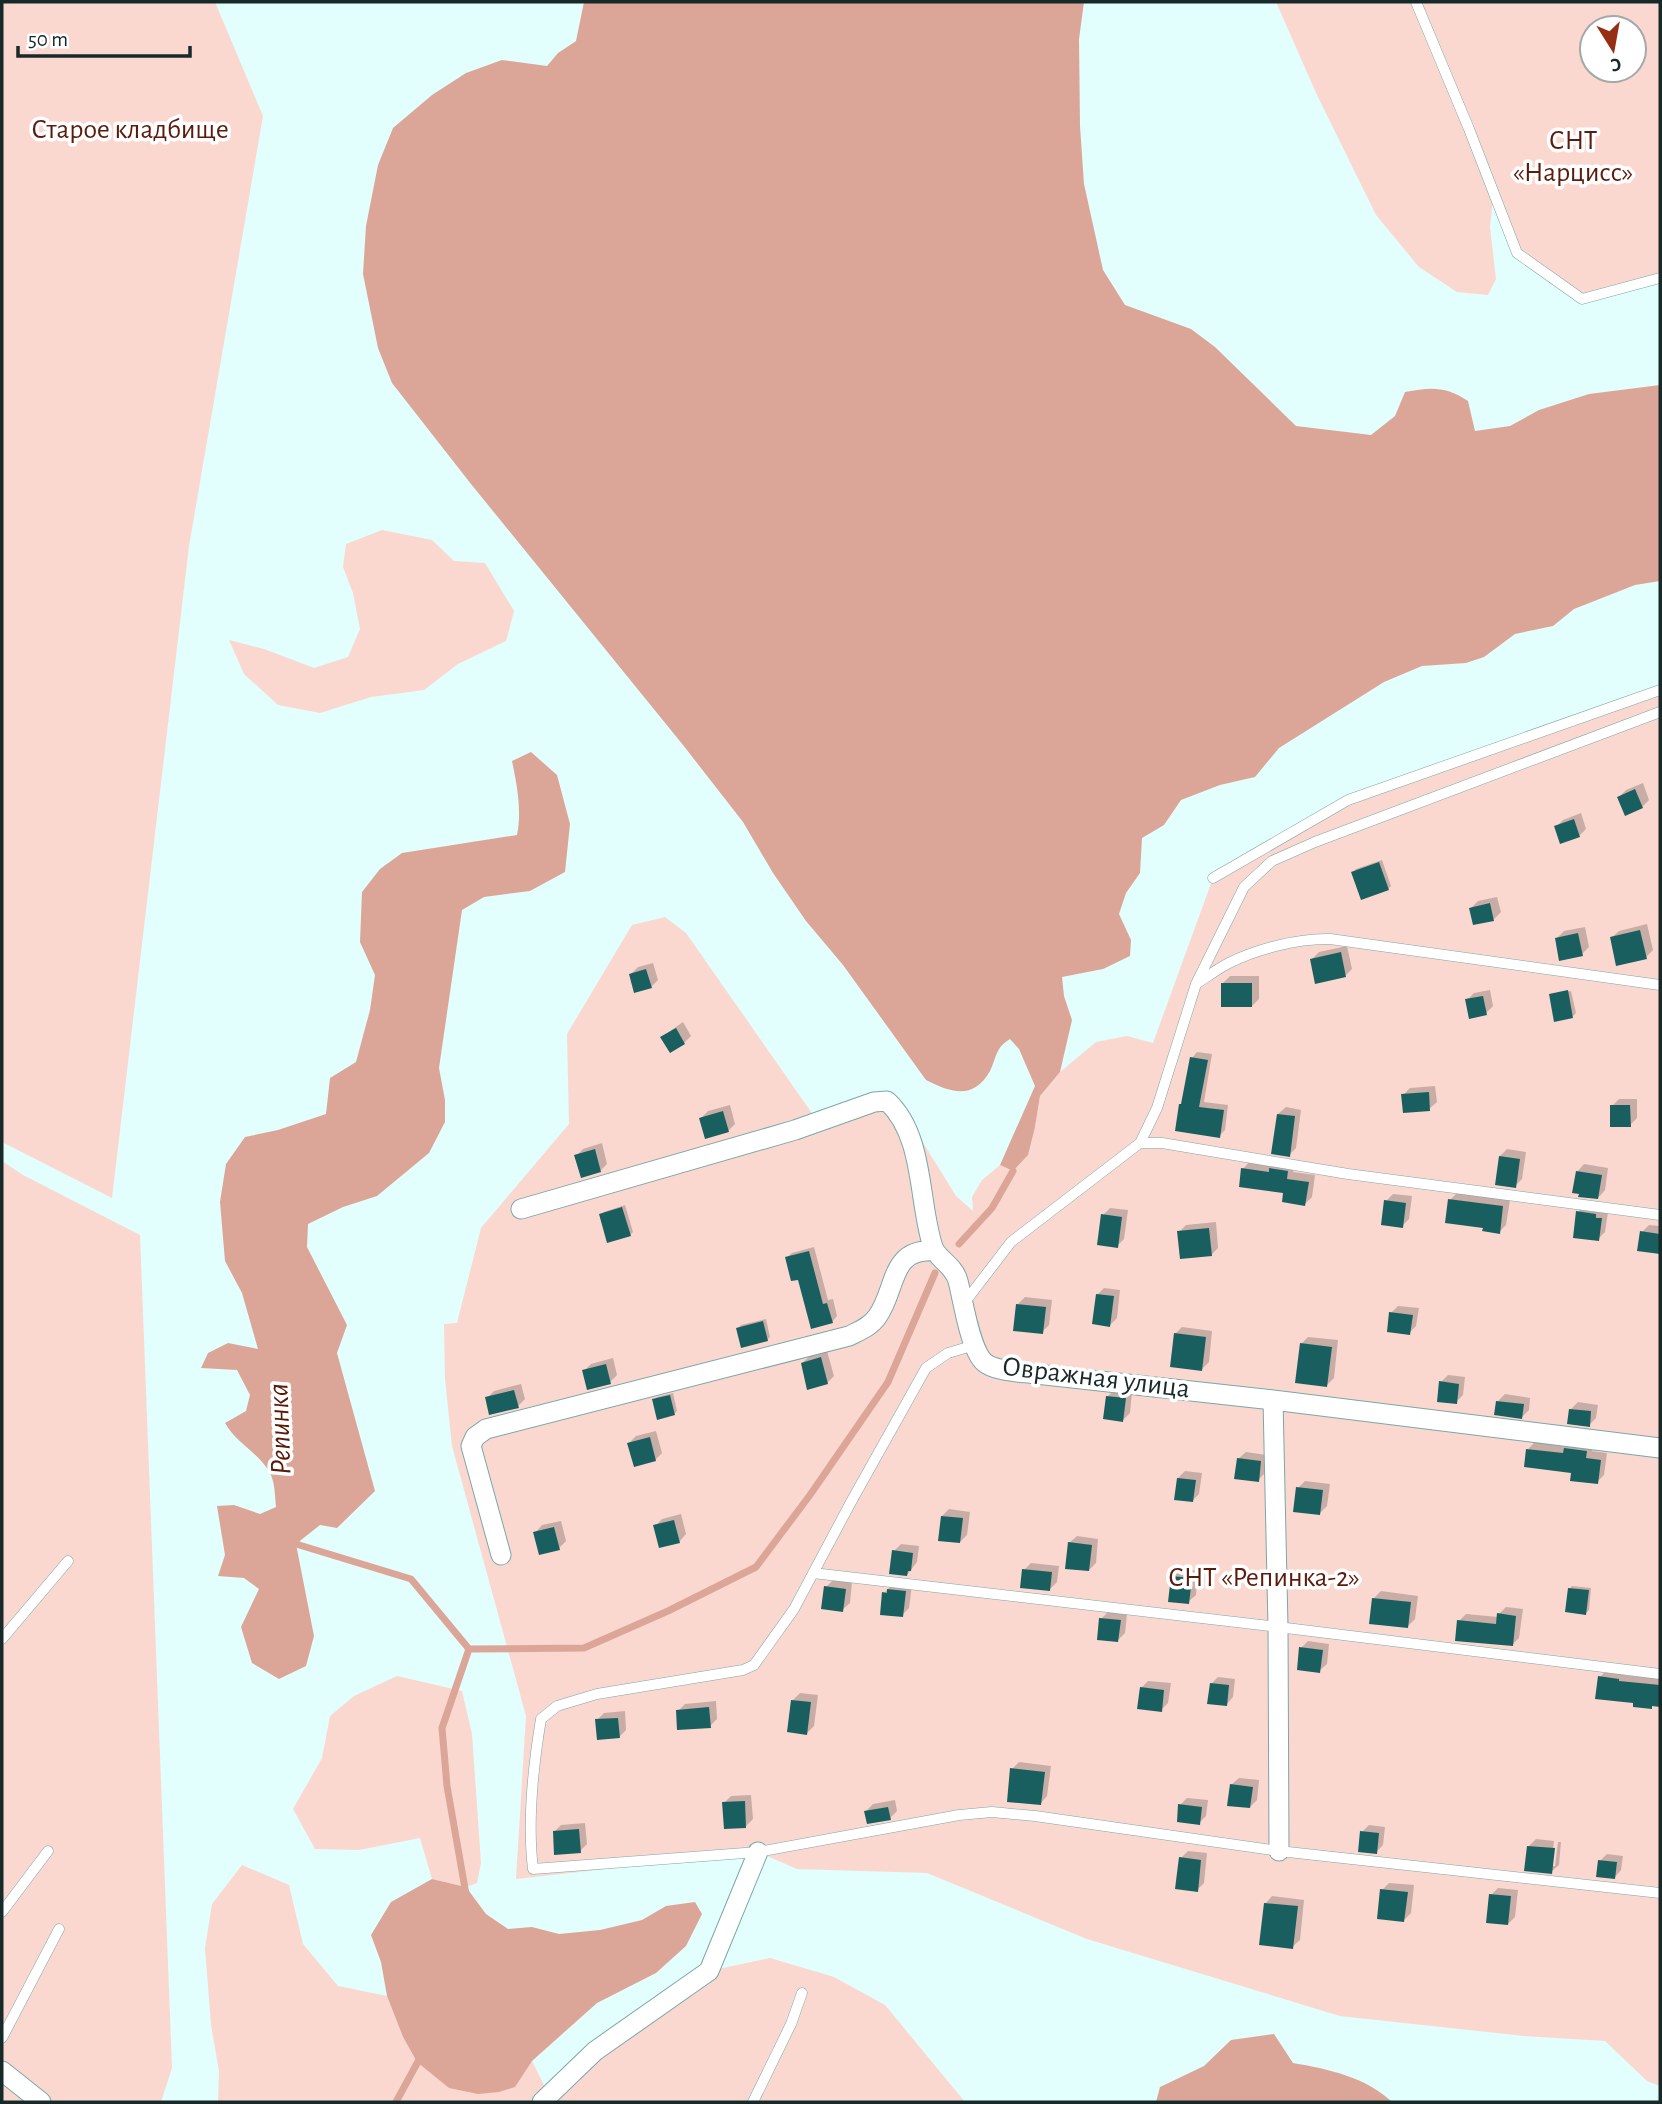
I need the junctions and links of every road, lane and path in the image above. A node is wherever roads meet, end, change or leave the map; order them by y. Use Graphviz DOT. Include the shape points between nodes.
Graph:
graph roads {
  1 [pos="1416,2"];
  2 [pos="1660,278"];
  3 [pos="1660,690"];
  4 [pos="1660,712"];
  5 [pos="1213,878"];
  6 [pos="1196,985"];
  7 [pos="1660,985"];
  8 [pos="1140,1143"];
  9 [pos="522,1209"];
  10 [pos="1660,1215"];
  11 [pos="934,1251"];
  12 [pos="962,1306"];
  13 [pos="975,1345"];
  14 [pos="1273,1400"];
  15 [pos="1660,1448"];
  16 [pos="501,1555"];
  17 [pos="68,1561"];
  18 [pos="813,1573"];
  19 [pos="1279,1627"];
  20 [pos="2,1639"];
  21 [pos="1660,1674"];
  22 [pos="48,1851"];
  23 [pos="1279,1851"];
  24 [pos="758,1852"];
  25 [pos="1660,1893"];
  26 [pos="2,1912"];
  27 [pos="59,1929"];
  28 [pos="802,1993"];
  29 [pos="2,2038"];
  30 [pos="2,2071"];
  31 [pos="41,2102"];
  32 [pos="542,2102"];
  33 [pos="753,2102"];
  1 -- 2 [label="lane" via="1517,253 1581,299"];
  3 -- 5 [label="lane" via="1348,800"];
  4 -- 6 [label="lane" via="1272,861 1244,887"];
  6 -- 7 [label="lane" via="1229,963 1311,938"];
  6 -- 8 [label="lane" via="1157,1108"];
  8 -- 10 [label="lane"];
  8 -- 12 [label="lane" via="1011,1242"];
  9 -- 11 [label="street" via="884,1101 892,1106 915,1151"];
  11 -- 12 [label="street, Овражная улица" via="958,1278"];
  11 -- 16 [label="street" via="908,1255 877,1318 849,1336 486,1429 471,1446"];
  12 -- 13 [label="street, Овражная улица"];
  13 -- 14 [label="street, Овражная улица" via="984,1362 1000,1369"];
  13 -- 18 [label="lane" via="948,1353 926,1368"];
  14 -- 15 [label="street, Овражная улица"];
  14 -- 19 [label="street"];
  17 -- 20 [label="lane"];
  18 -- 19 [label="lane"];
  18 -- 24 [label="lane" via="754,1665 743,1671 597,1694 556,1706 541,1719 531,1827 533,1869"];
  19 -- 21 [label="lane"];
  19 -- 23 [label="street"];
  22 -- 26 [label="lane"];
  23 -- 24 [label="lane" via="992,1812"];
  23 -- 25 [label="lane"];
  24 -- 32 [label="street" via="709,1971 595,2051"];
  27 -- 29 [label="lane"];
  28 -- 33 [label="lane"];
  30 -- 31 [label="street"];
}
